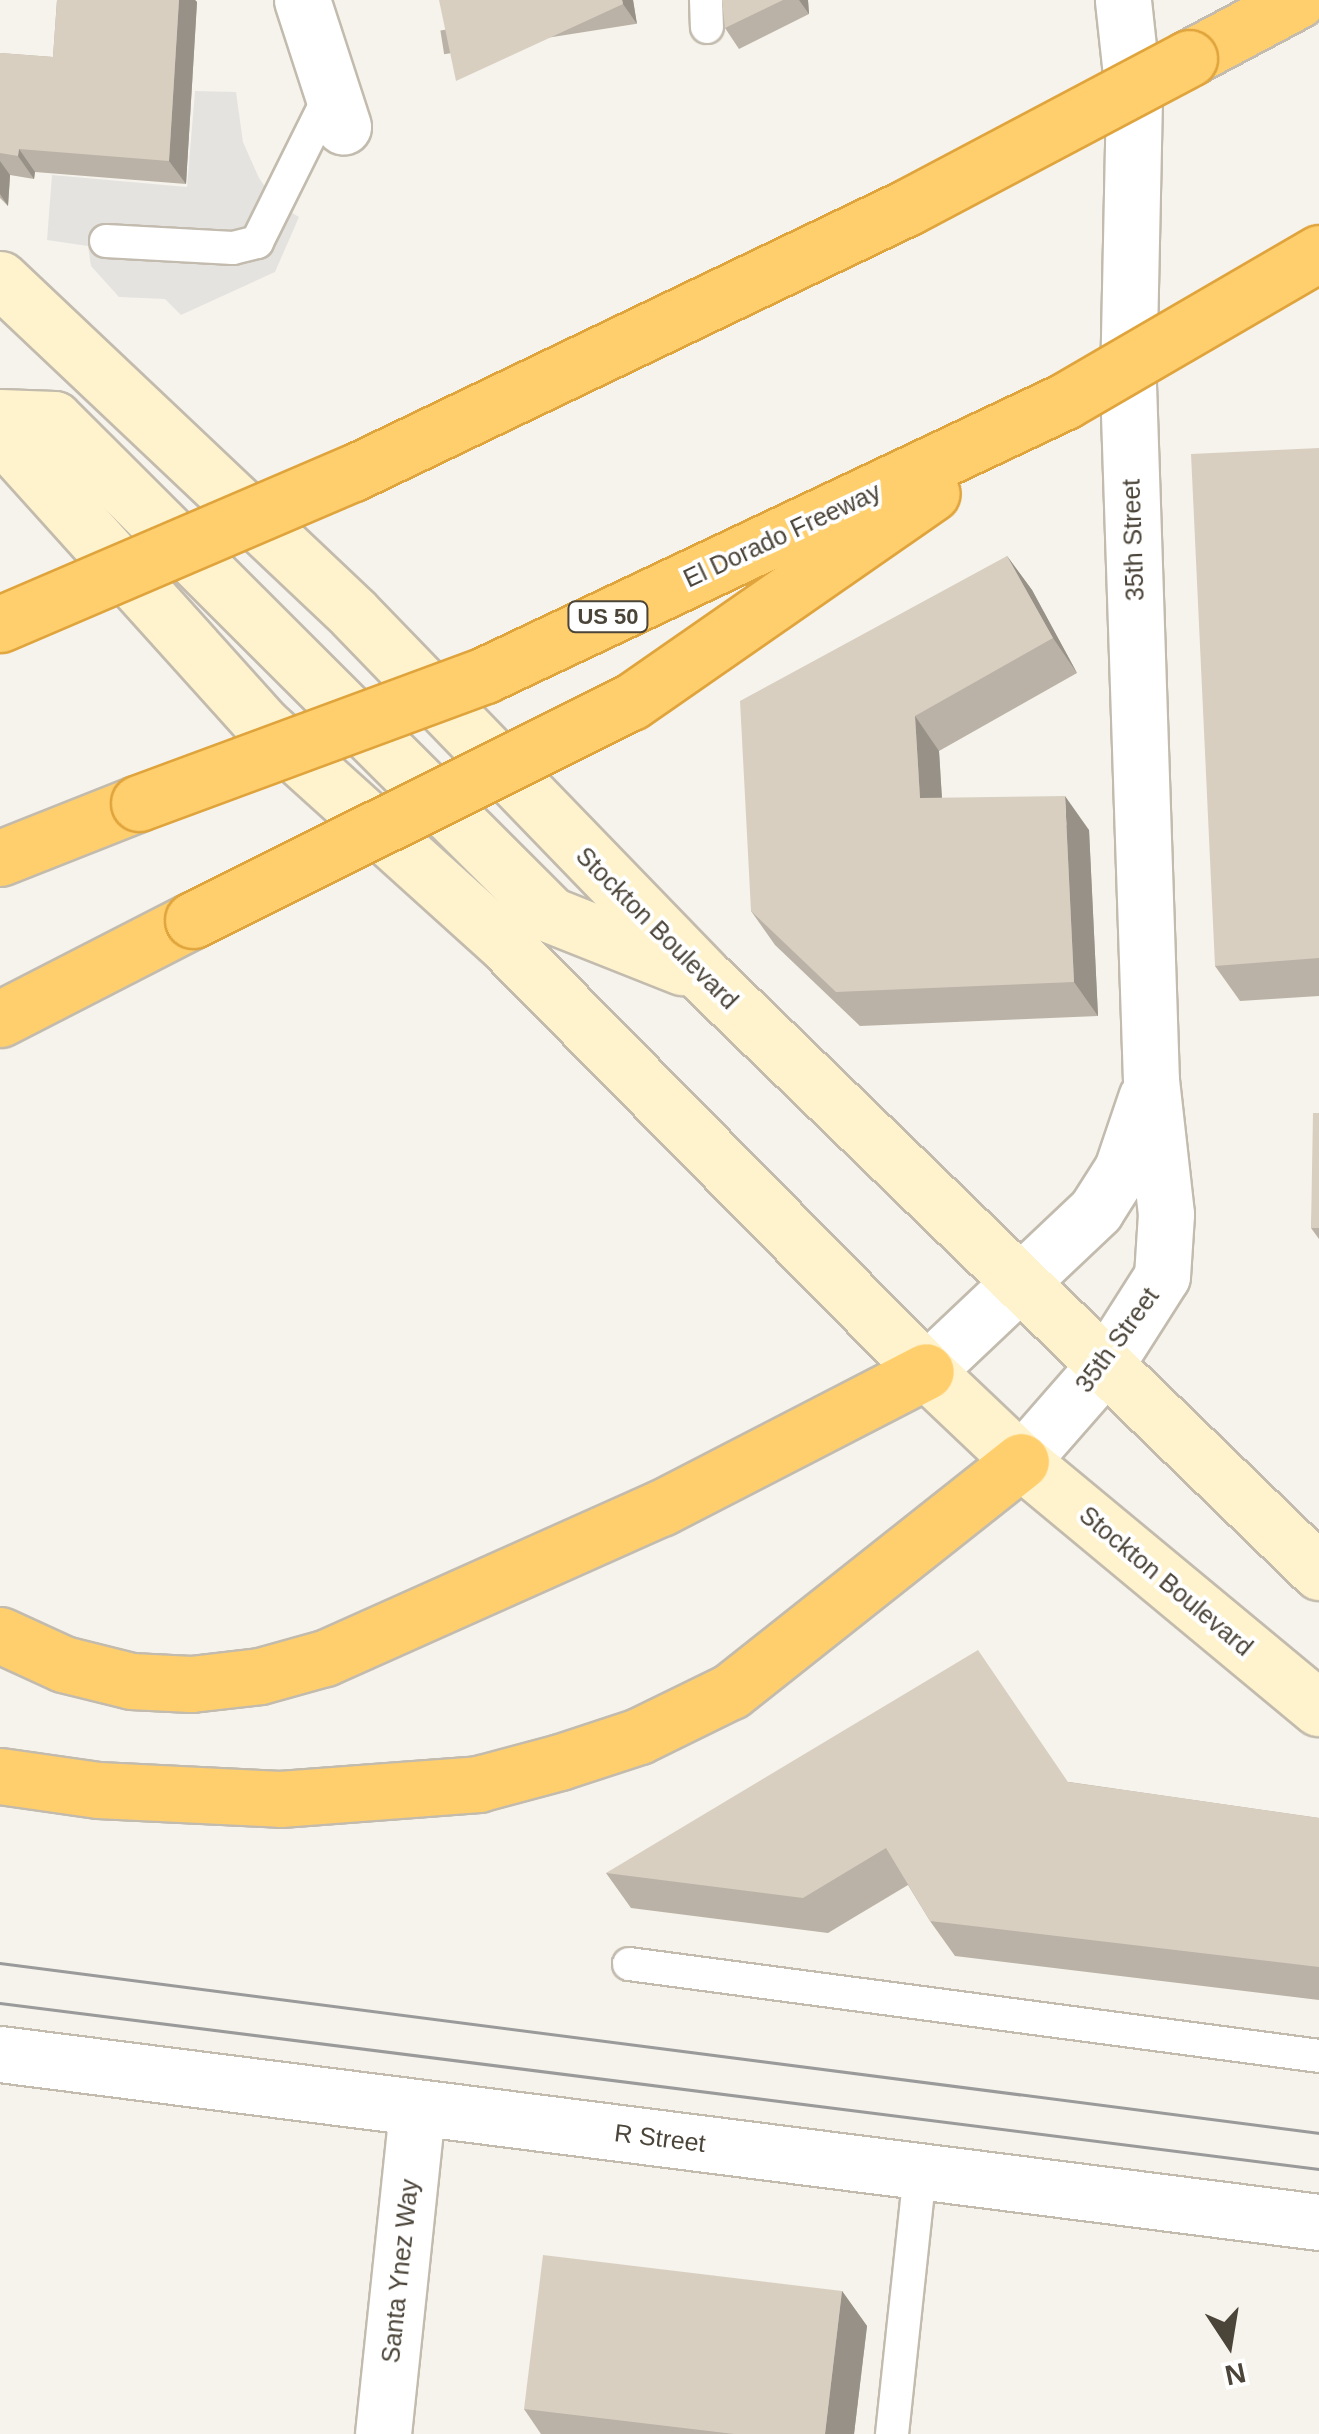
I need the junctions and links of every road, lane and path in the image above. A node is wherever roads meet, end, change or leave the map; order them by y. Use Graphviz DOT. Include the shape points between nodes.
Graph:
graph roads {
  1 [pos="302,0"];
  2 [pos="1123,0"];
  3 [pos="1254,0"];
  4 [pos="1298,0"];
  5 [pos="1189,58"];
  6 [pos="337,110"];
  7 [pos="106,241"];
  8 [pos="1319,253"];
  9 [pos="0,279"];
  10 [pos="1066,400"];
  11 [pos="0,418"];
  12 [pos="0,433"];
  13 [pos="0,624"];
  14 [pos="0,858"];
  15 [pos="703,976"];
  16 [pos="0,1019"];
  17 [pos="1151,1081"];
  18 [pos="1018,1283"];
  19 [pos="1106,1364"];
  20 [pos="926,1371"];
  21 [pos="1021,1461"];
  22 [pos="1319,1572"];
  23 [pos="0,1636"];
  24 [pos="1319,1708"];
  25 [pos="0,1776"];
  26 [pos="629,1964"];
  27 [pos="0,2054"];
  28 [pos="1319,2056"];
  29 [pos="417,2108"];
  30 [pos="920,2170"];
  31 [pos="1319,2222"];
  32 [pos="383,2434"];
  33 [pos="892,2434"];
  1 -- 6 [label="street"];
  2 -- 17 [label="street, 35th Street" via="1134,102 1128,384"];
  3 -- 5 [label="highway"];
  4 -- 5 [label="highway"];
  5 -- 13 [label="highway, bridge" via="908,207 389,456"];
  6 -- 7 [label="lane" via="258,242 233,248"];
  8 -- 10 [label="highway, El Dorado Freeway / US 50, bridge"];
  9 -- 15 [label="main road, Stockton Boulevard" via="354,614"];
  10 -- 14 [label="highway, El Dorado Freeway / US 50, bridge" via="485,676"];
  10 -- 16 [label="highway, bridge" via="631,702"];
  11 -- 15 [label="main road" via="54,419 551,915"];
  12 -- 20 [label="main road, Stockton Boulevard" via="264,726 504,943"];
  15 -- 18 [label="main road, Stockton Boulevard"];
  17 -- 18 [label="street, 35th Street" via="1122,1170 1096,1210"];
  17 -- 19 [label="street, 35th Street" via="1166,1214 1162,1276"];
  18 -- 19 [label="main road, Stockton Boulevard"];
  18 -- 20 [label="street, 35th Street"];
  19 -- 21 [label="street, 35th Street"];
  19 -- 22 [label="main road, Stockton Boulevard"];
  20 -- 21 [label="main road, Stockton Boulevard"];
  20 -- 23 [label="highway" via="661,1508 325,1658 260,1676 191,1684 132,1681 63,1664"];
  21 -- 24 [label="main road, Stockton Boulevard"];
  21 -- 25 [label="highway" via="731,1691 639,1736 560,1762 478,1784 280,1799 98,1790"];
  26 -- 28 [label="lane"];
  27 -- 29 [label="street, R Street"];
  29 -- 30 [label="street, R Street"];
  29 -- 32 [label="street, Santa Ynez Way"];
  30 -- 31 [label="street, R Street"];
  30 -- 33 [label="lane"];
}
